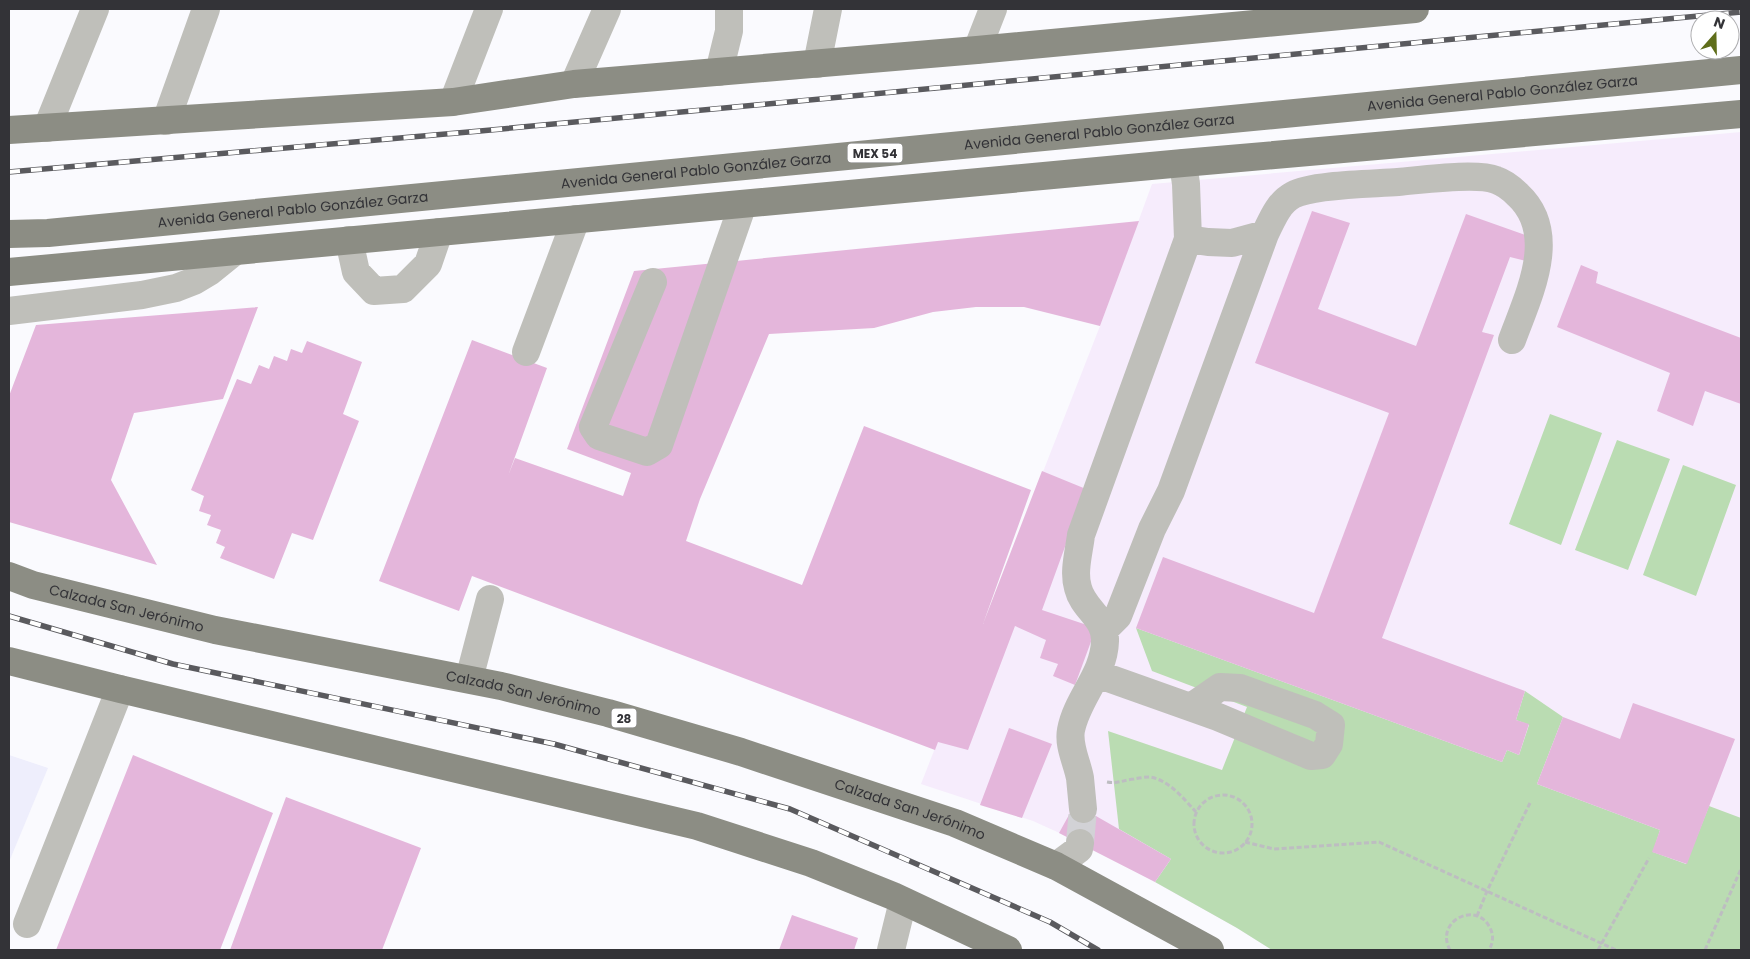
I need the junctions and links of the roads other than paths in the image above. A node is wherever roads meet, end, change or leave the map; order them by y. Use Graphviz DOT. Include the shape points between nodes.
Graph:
graph roads {
  1 [pos="95,9"];
  2 [pos="206,9"];
  3 [pos="489,9"];
  4 [pos="607,9"];
  5 [pos="729,9"];
  6 [pos="828,9"];
  7 [pos="993,9"];
  8 [pos="1415,9"];
  9 [pos="977,50"];
  10 [pos="817,64"];
  11 [pos="1741,70"];
  12 [pos="719,72"];
  13 [pos="574,84"];
  14 [pos="453,102"];
  15 [pos="1741,114"];
  16 [pos="166,121"];
  17 [pos="48,128"];
  18 [pos="9,130"];
  19 [pos="1183,163"];
  20 [pos="743,204"];
  21 [pos="576,219"];
  22 [pos="439,232"];
  23 [pos="9,234"];
  24 [pos="1265,234"];
  25 [pos="1188,239"];
  26 [pos="349,240"];
  27 [pos="235,251"];
  28 [pos="16,271"];
  29 [pos="653,282"];
  30 [pos="9,311"];
  31 [pos="1512,340"];
  32 [pos="526,352"];
  33 [pos="9,576"];
  34 [pos="490,599"];
  35 [pos="1104,630"];
  36 [pos="9,661"];
  37 [pos="1097,674"];
  38 [pos="469,679"];
  39 [pos="120,689"];
  40 [pos="1191,708"];
  41 [pos="1083,809"];
  42 [pos="1080,843"];
  43 [pos="1056,866"];
  44 [pos="903,901"];
  45 [pos="27,924"];
  46 [pos="891,950"];
  47 [pos="1008,950"];
  48 [pos="1210,950"];
  1 -- 17 [label="street"];
  2 -- 16 [label="street"];
  3 -- 14 [label="street"];
  4 -- 13 [label="street"];
  5 -- 12 [label="street" via="729,31"];
  6 -- 10 [label="street"];
  7 -- 9 [label="street"];
  8 -- 9 [label="main road"];
  9 -- 10 [label="main road"];
  10 -- 12 [label="main road"];
  11 -- 23 [label="main road, Avenida General Pablo González Garza / MEX 54" via="48,233"];
  12 -- 13 [label="main road"];
  13 -- 14 [label="main road"];
  14 -- 16 [label="main road"];
  15 -- 19 [label="main road"];
  16 -- 17 [label="main road"];
  17 -- 18 [label="main road"];
  19 -- 20 [label="main road"];
  19 -- 25 [label="street"];
  20 -- 21 [label="main road"];
  20 -- 29 [label="street" via="659,446 647,452 599,436 593,427"];
  21 -- 22 [label="main road"];
  21 -- 32 [label="street"];
  22 -- 26 [label="main road"];
  22 -- 26 [label="street" via="428,264 403,289 374,291 356,272"];
  24 -- 25 [label="street" via="1232,243"];
  24 -- 31 [label="street" via="1278,208 1293,195 1306,190 1473,177 1496,180 1511,188 1527,203 1540,245 1536,276"];
  24 -- 35 [label="street" via="1171,491 1152,528 1118,616"];
  25 -- 35 [label="street" via="1081,535 1076,579 1078,590"];
  26 -- 27 [label="main road"];
  27 -- 28 [label="main road"];
  27 -- 30 [label="street" via="209,272 176,288"];
  28 -- 30 [label="street"];
  33 -- 38 [label="main road, Calzada San Jerónimo / 28" via="33,586 214,630"];
  34 -- 38 [label="street"];
  35 -- 37 [label="street" via="1105,642"];
  36 -- 39 [label="main road"];
  37 -- 40 [label="street"];
  37 -- 41 [label="street" via="1074,718 1071,731"];
  38 -- 43 [label="main road, Calzada San Jerónimo / 28" via="608,713 742,752 955,822"];
  39 -- 44 [label="main road" via="696,826 811,864"];
  39 -- 45 [label="street"];
  42 -- 43 [label="street" via="1079,849"];
  43 -- 48 [label="main road, Calzada San Jerónimo / 28"];
  44 -- 46 [label="street"];
  44 -- 47 [label="main road"];
}
